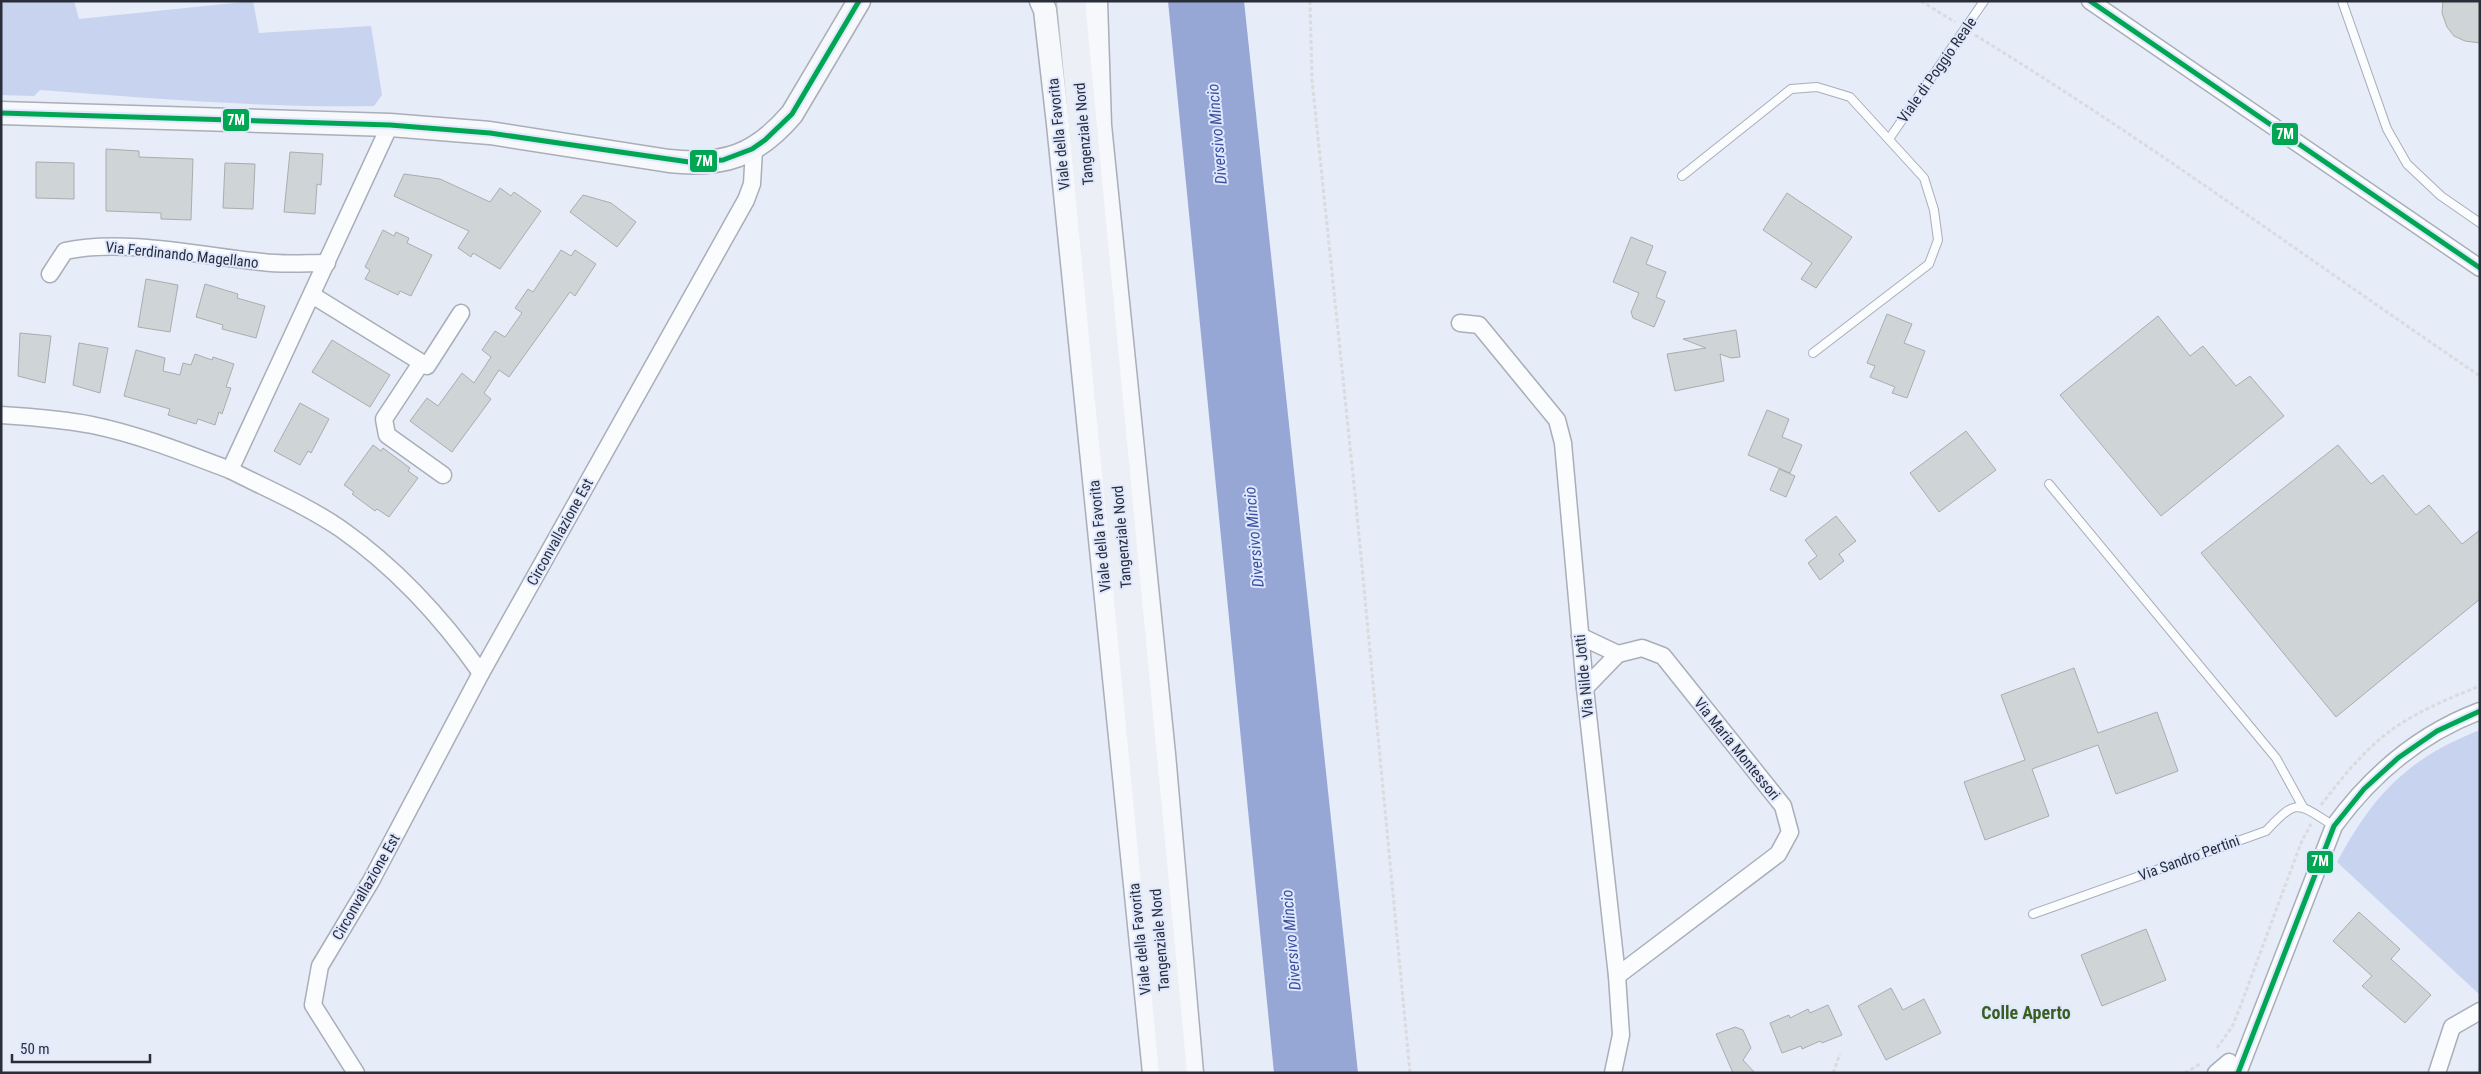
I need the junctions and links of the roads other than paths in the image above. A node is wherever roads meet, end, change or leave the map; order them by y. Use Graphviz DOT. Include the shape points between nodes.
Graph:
graph roads {
  1 [pos="859,1"];
  2 [pos="1041,1"];
  3 [pos="1071,1"];
  4 [pos="1096,1"];
  5 [pos="1984,1"];
  6 [pos="2090,1"];
  7 [pos="2342,1"];
  8 [pos="1,113"];
  9 [pos="390,125"];
  10 [pos="1889,139"];
  11 [pos="754,149"];
  12 [pos="1682,176"];
  13 [pos="2480,223"];
  14 [pos="327,263"];
  15 [pos="2480,268"];
  16 [pos="50,274"];
  17 [pos="312,295"];
  18 [pos="461,313"];
  19 [pos="1460,323"];
  20 [pos="1813,353"];
  21 [pos="421,363"];
  22 [pos="1,415"];
  23 [pos="230,470"];
  24 [pos="443,475"];
  25 [pos="2049,484"];
  26 [pos="1580,636"];
  27 [pos="1618,654"];
  28 [pos="481,673"];
  29 [pos="1585,688"];
  30 [pos="2480,711"];
  31 [pos="2303,807"];
  32 [pos="2334,826"];
  33 [pos="2033,914"];
  34 [pos="1616,976"];
  35 [pos="2480,1011"];
  36 [pos="2231,1069"];
  37 [pos="356,1073"];
  38 [pos="1154,1073"];
  39 [pos="1173,1073"];
  40 [pos="1192,1073"];
  41 [pos="1613,1073"];
  42 [pos="2216,1073"];
  43 [pos="2436,1073"];
  1 -- 11 [label="main road" via="792,114 781,128"];
  2 -- 38 [label="main road, Viale della Favorita" via="1045,10 1058,124"];
  3 -- 39 [label="highway, Tangenziale Nord"];
  4 -- 40 [label="main road" via="1100,125 1164,754"];
  5 -- 10 [label="lane, Viale di Poggio Reale"];
  6 -- 15 [label="street"];
  7 -- 13 [label="lane" via="2387,129 2408,164 2441,196"];
  8 -- 9 [label="main road"];
  9 -- 11 [label="main road" via="490,133 689,163 731,160"];
  9 -- 14 [label="street"];
  10 -- 12 [label="lane, Viale di Poggio Reale" via="1850,97 1817,87 1792,89"];
  10 -- 20 [label="lane, Viale di Poggio Reale" via="1924,178 1934,210 1938,240 1929,264"];
  11 -- 28 [label="street, Circonvallazione Est" via="752,184 746,200"];
  14 -- 16 [label="street, Via Ferdinando Magellano" via="264,263 86,246 65,251"];
  14 -- 17 [label="street"];
  17 -- 21 [label="street"];
  17 -- 23 [label="street"];
  18 -- 21 [label="street" via="427,366"];
  19 -- 26 [label="street, Via Nilde Jotti" via="1479,325 1557,420 1563,443"];
  21 -- 24 [label="street" via="384,419 387,435"];
  22 -- 23 [label="street" via="93,425 147,440"];
  23 -- 28 [label="street" via="303,506 340,528 375,555 445,626"];
  25 -- 31 [label="lane" via="2276,758"];
  26 -- 27 [label="street"];
  26 -- 29 [label="street, Via Nilde Jotti"];
  27 -- 29 [label="street"];
  27 -- 34 [label="street, Via Maria Montessori" via="1642,648 1663,656 1783,806 1790,832 1778,854"];
  28 -- 37 [label="street, Circonvallazione Est" via="371,881 320,966 313,1005"];
  29 -- 34 [label="street, Via Nilde Jotti"];
  30 -- 32 [label="street" via="2431,734 2384,768"];
  31 -- 32 [label="lane"];
  31 -- 33 [label="lane, Via Sandro Pertini" via="2287,809 2266,831"];
  32 -- 36 [label="street" via="2248,1046"];
  34 -- 41 [label="street, Via Nilde Jotti" via="1620,1035"];
  35 -- 43 [label="street" via="2452,1027"];
  36 -- 42 [label="street"];
}
